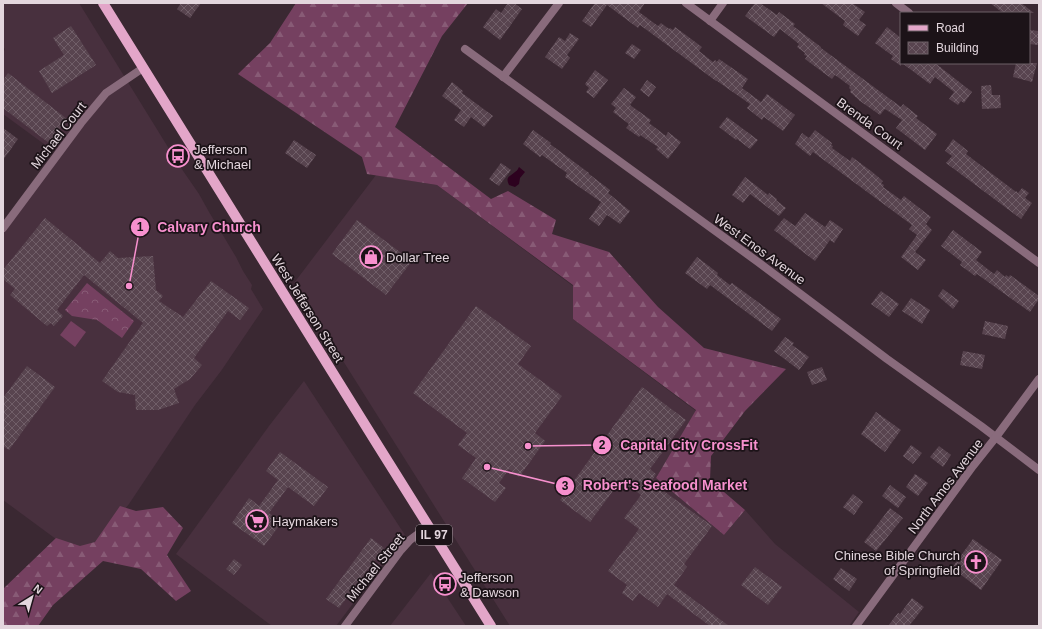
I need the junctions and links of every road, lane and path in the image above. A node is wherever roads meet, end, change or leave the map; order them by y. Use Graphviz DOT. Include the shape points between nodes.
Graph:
graph roads {
  1 [pos="103,3"];
  2 [pos="559,3"];
  3 [pos="686,3"];
  4 [pos="723,3"];
  5 [pos="896,3"];
  6 [pos="908,12"];
  7 [pos="710,21"];
  8 [pos="465,49"];
  9 [pos="143,68"];
  10 [pos="504,77"];
  11 [pos="3,228"];
  12 [pos="1039,263"];
  13 [pos="1039,380"];
  14 [pos="996,437"];
  15 [pos="1039,470"];
  16 [pos="429,526"];
  17 [pos="345,626"];
  18 [pos="492,626"];
  19 [pos="856,626"];
  1 -- 9 [label="main road, West Jefferson Street / IL 97"];
  2 -- 10 [label="street"];
  3 -- 7 [label="street, Brenda Court"];
  4 -- 7 [label="street"];
  5 -- 6 [label="street"];
  7 -- 12 [label="street, Brenda Court"];
  8 -- 10 [label="street, West Enos Avenue"];
  9 -- 11 [label="street, Michael Court" via="106,93 81,122"];
  9 -- 16 [label="main road, West Jefferson Street / IL 97"];
  10 -- 14 [label="street, West Enos Avenue"];
  13 -- 14 [label="street, North Amos Avenue"];
  14 -- 15 [label="street, West Enos Avenue"];
  14 -- 19 [label="street, North Amos Avenue"];
  16 -- 17 [label="street, Michael Street" via="401,550"];
  16 -- 18 [label="main road, West Jefferson Street / IL 97"];
}
